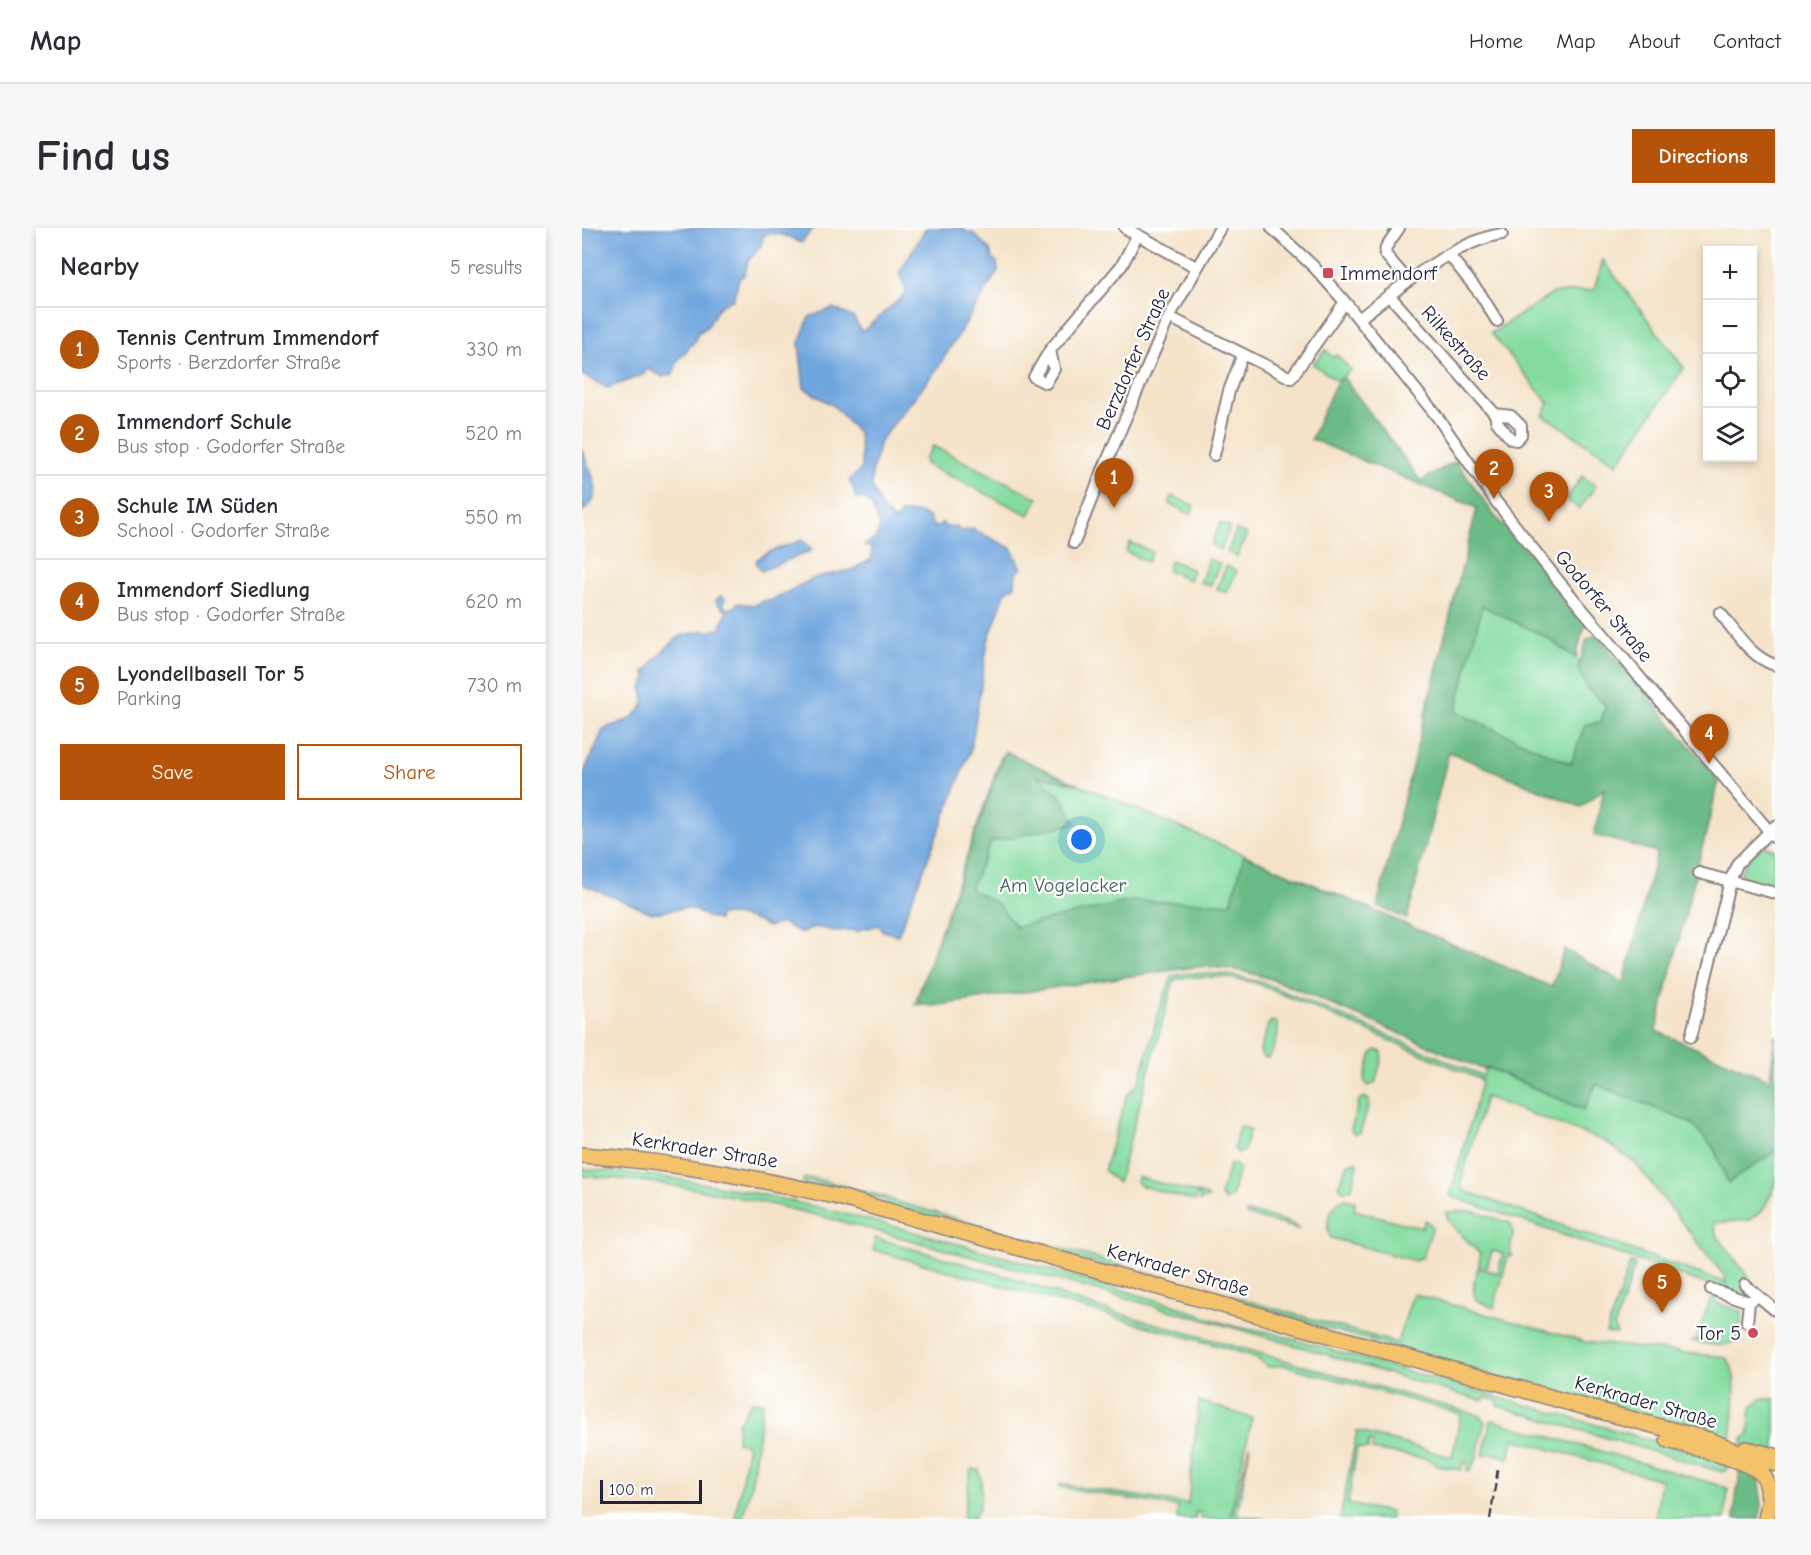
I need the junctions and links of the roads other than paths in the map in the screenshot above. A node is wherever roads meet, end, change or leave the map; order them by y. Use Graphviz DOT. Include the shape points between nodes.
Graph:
graph roads {
  1 [pos="1125,228"];
  2 [pos="1220,228"];
  3 [pos="1272,228"];
  4 [pos="1399,228"];
  5 [pos="1502,234"];
  6 [pos="1137,236"];
  7 [pos="1449,255"];
  8 [pos="1196,267"];
  9 [pos="1408,281"];
  10 [pos="1389,295"];
  11 [pos="1345,302"];
  12 [pos="1169,317"];
  13 [pos="1359,319"];
  14 [pos="1497,321"];
  15 [pos="1050,350"];
  16 [pos="1243,354"];
  17 [pos="1495,414"];
  18 [pos="1215,455"];
  19 [pos="1074,543"];
  20 [pos="1720,613"];
  21 [pos="1775,665"];
  22 [pos="1773,832"];
  23 [pos="1699,873"];
  24 [pos="1730,881"];
  25 [pos="1775,893"];
  26 [pos="1691,1037"];
  27 [pos="582,1155"];
  28 [pos="582,1164"];
  29 [pos="1745,1285"];
  30 [pos="1711,1289"];
  31 [pos="1753,1300"];
  32 [pos="1775,1310"];
  33 [pos="1747,1322"];
  34 [pos="1631,1428"];
  35 [pos="1709,1440"];
  36 [pos="1775,1456"];
  37 [pos="1755,1459"];
  38 [pos="1775,1465"];
  39 [pos="1775,1481"];
  40 [pos="1769,1498"];
  41 [pos="1775,1514"];
  42 [pos="1766,1519"];
  43 [pos="1773,1519"];
  1 -- 6 [label="street"];
  2 -- 8 [label="street, Berzdorfer Straße"];
  3 -- 11 [label="street, Godorfer Straße"];
  4 -- 9 [label="street" via="1385,254"];
  5 -- 7 [label="street" via="1486,236"];
  6 -- 8 [label="street"];
  6 -- 15 [label="street" via="1122,264"];
  7 -- 9 [label="street"];
  7 -- 14 [label="street"];
  8 -- 12 [label="street, Berzdorfer Straße"];
  9 -- 10 [label="street"];
  10 -- 13 [label="street"];
  10 -- 17 [label="street, Rilkestraße"];
  11 -- 13 [label="street, Godorfer Straße"];
  11 -- 16 [label="street" via="1292,378"];
  12 -- 16 [label="street"];
  12 -- 19 [label="street, Berzdorfer Straße"];
  13 -- 22 [label="street, Godorfer Straße" via="1549,570"];
  16 -- 18 [label="street" via="1229,391"];
  20 -- 21 [label="street" via="1754,653"];
  22 -- 24 [label="street" via="1737,864"];
  23 -- 24 [label="street"];
  24 -- 25 [label="street"];
  24 -- 26 [label="street"];
  27 -- 35 [label="highway, Kerkrader Straße" via="690,1166 835,1196"];
  28 -- 34 [label="highway, Kerkrader Straße" via="681,1175 834,1205"];
  29 -- 31 [label="street"];
  30 -- 31 [label="street"];
  31 -- 32 [label="street"];
  31 -- 33 [label="street"];
  34 -- 37 [label="highway, Kerkrader Straße"];
  34 -- 40 [label="highway" via="1748,1465 1768,1483"];
  35 -- 36 [label="highway"];
  35 -- 37 [label="highway, Kerkrader Straße"];
  37 -- 38 [label="main road, Kerkrader Straße"];
  39 -- 40 [label="highway"];
  40 -- 42 [label="highway"];
  41 -- 43 [label="highway"];
}
